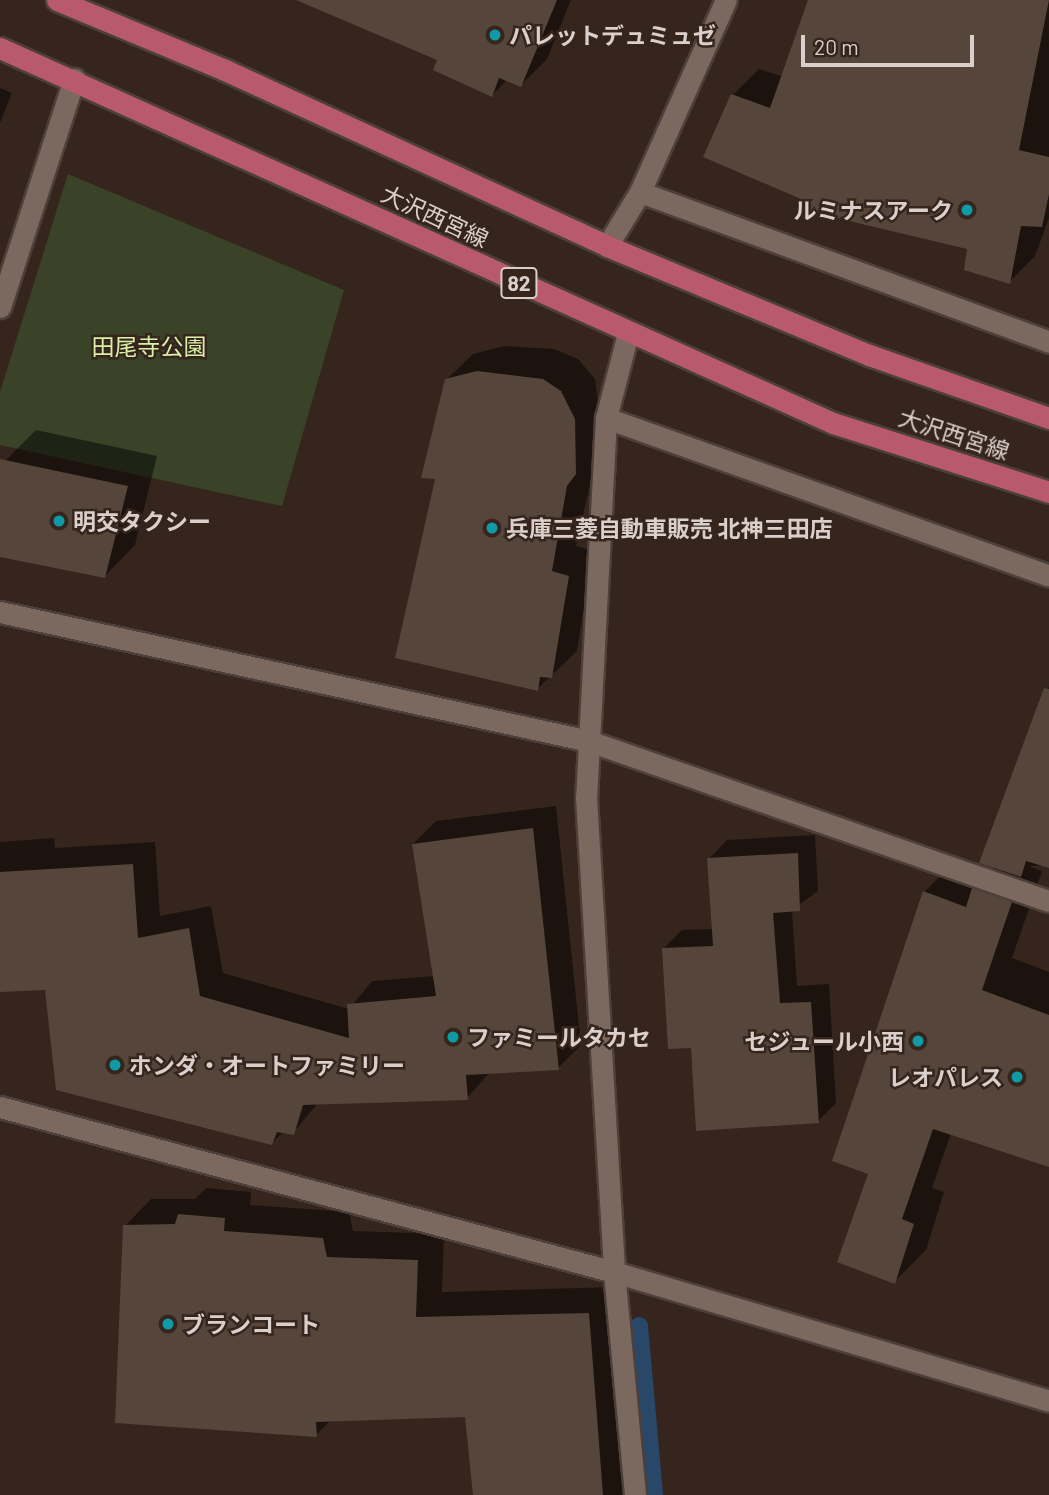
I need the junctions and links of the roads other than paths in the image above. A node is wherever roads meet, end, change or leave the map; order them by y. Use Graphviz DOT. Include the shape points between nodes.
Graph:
graph roads {
  1 [pos="57,0"];
  2 [pos="726,0"];
  3 [pos="0,48"];
  4 [pos="74,79"];
  5 [pos="640,192"];
  6 [pos="607,246"];
  7 [pos="0,307"];
  8 [pos="628,333"];
  9 [pos="1049,342"];
  10 [pos="606,418"];
  11 [pos="1049,418"];
  12 [pos="1049,492"];
  13 [pos="1049,576"];
  14 [pos="0,612"];
  15 [pos="589,741"];
  16 [pos="1049,901"];
  17 [pos="0,1107"];
  18 [pos="614,1272"];
  19 [pos="1049,1401"];
  20 [pos="635,1495"];
  1 -- 6 [label="main road, 大沢西宮線" via="225,70"];
  2 -- 5 [label="street"];
  3 -- 4 [label="main road, 大沢西宮線 / 82"];
  4 -- 7 [label="street"];
  4 -- 8 [label="main road, 大沢西宮線 / 82"];
  5 -- 6 [label="street"];
  5 -- 9 [label="street"];
  6 -- 11 [label="main road, 大沢西宮線" via="869,355"];
  8 -- 10 [label="street"];
  8 -- 12 [label="main road, 大沢西宮線 / 82" via="833,423"];
  10 -- 13 [label="street"];
  10 -- 15 [label="street"];
  14 -- 15 [label="street"];
  15 -- 16 [label="street"];
  15 -- 18 [label="street" via="586,797"];
  17 -- 18 [label="street"];
  18 -- 19 [label="street"];
  18 -- 20 [label="street"];
}
